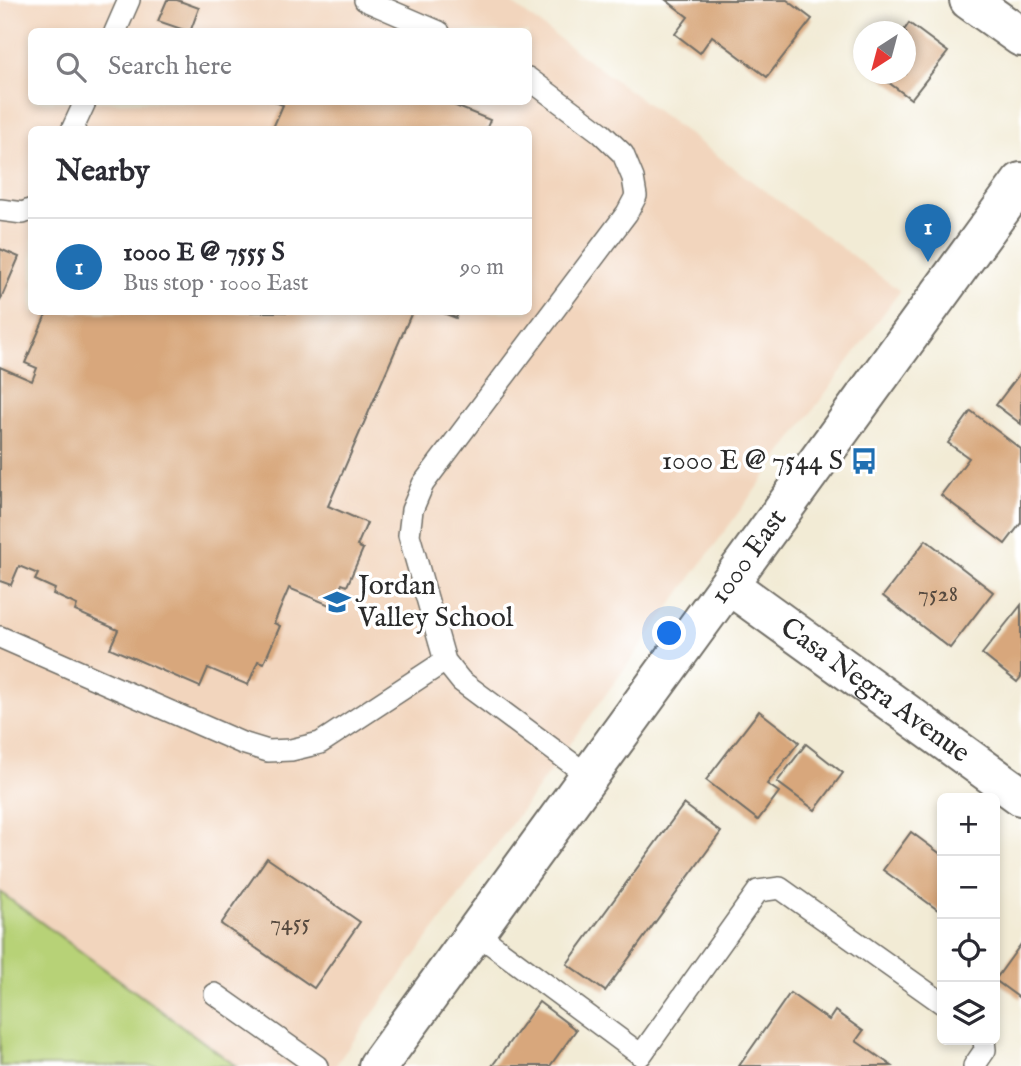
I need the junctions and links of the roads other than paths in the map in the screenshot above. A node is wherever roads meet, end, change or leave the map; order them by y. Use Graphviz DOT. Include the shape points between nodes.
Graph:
graph roads {
  1 [pos="129,0"];
  2 [pos="365,0"];
  3 [pos="969,0"];
  4 [pos="117,28"];
  5 [pos="430,28"];
  6 [pos="1021,37"];
  7 [pos="532,81"];
  8 [pos="84,105"];
  9 [pos="74,126"];
  10 [pos="1021,182"];
  11 [pos="0,210"];
  12 [pos="28,211"];
  13 [pos="729,585"];
  14 [pos="0,637"];
  15 [pos="445,662"];
  16 [pos="590,777"];
  17 [pos="1021,796"];
  18 [pos="475,932"];
  19 [pos="215,994"];
  20 [pos="937,999"];
  21 [pos="984,1045"];
  22 [pos="637,1060"];
  23 [pos="317,1066"];
  24 [pos="378,1066"];
  25 [pos="974,1066"];
  1 -- 4 [label="lane"];
  2 -- 5 [label="lane"];
  3 -- 6 [label="street"];
  7 -- 15 [label="lane" via="623,154 636,196 628,213 423,484 412,510 409,535"];
  8 -- 9 [label="lane"];
  10 -- 13 [label="street, 1000 East"];
  11 -- 12 [label="lane"];
  13 -- 16 [label="street, 1000 East"];
  13 -- 17 [label="street, Casa Negra Avenue"];
  14 -- 15 [label="lane" via="268,751 320,743"];
  15 -- 16 [label="lane" via="461,681"];
  16 -- 18 [label="street, 1000 East"];
  18 -- 22 [label="lane"];
  18 -- 24 [label="street, 1000 East"];
  19 -- 23 [label="lane"];
  20 -- 22 [label="lane" via="780,888 758,891"];
  21 -- 25 [label="lane"];
}
